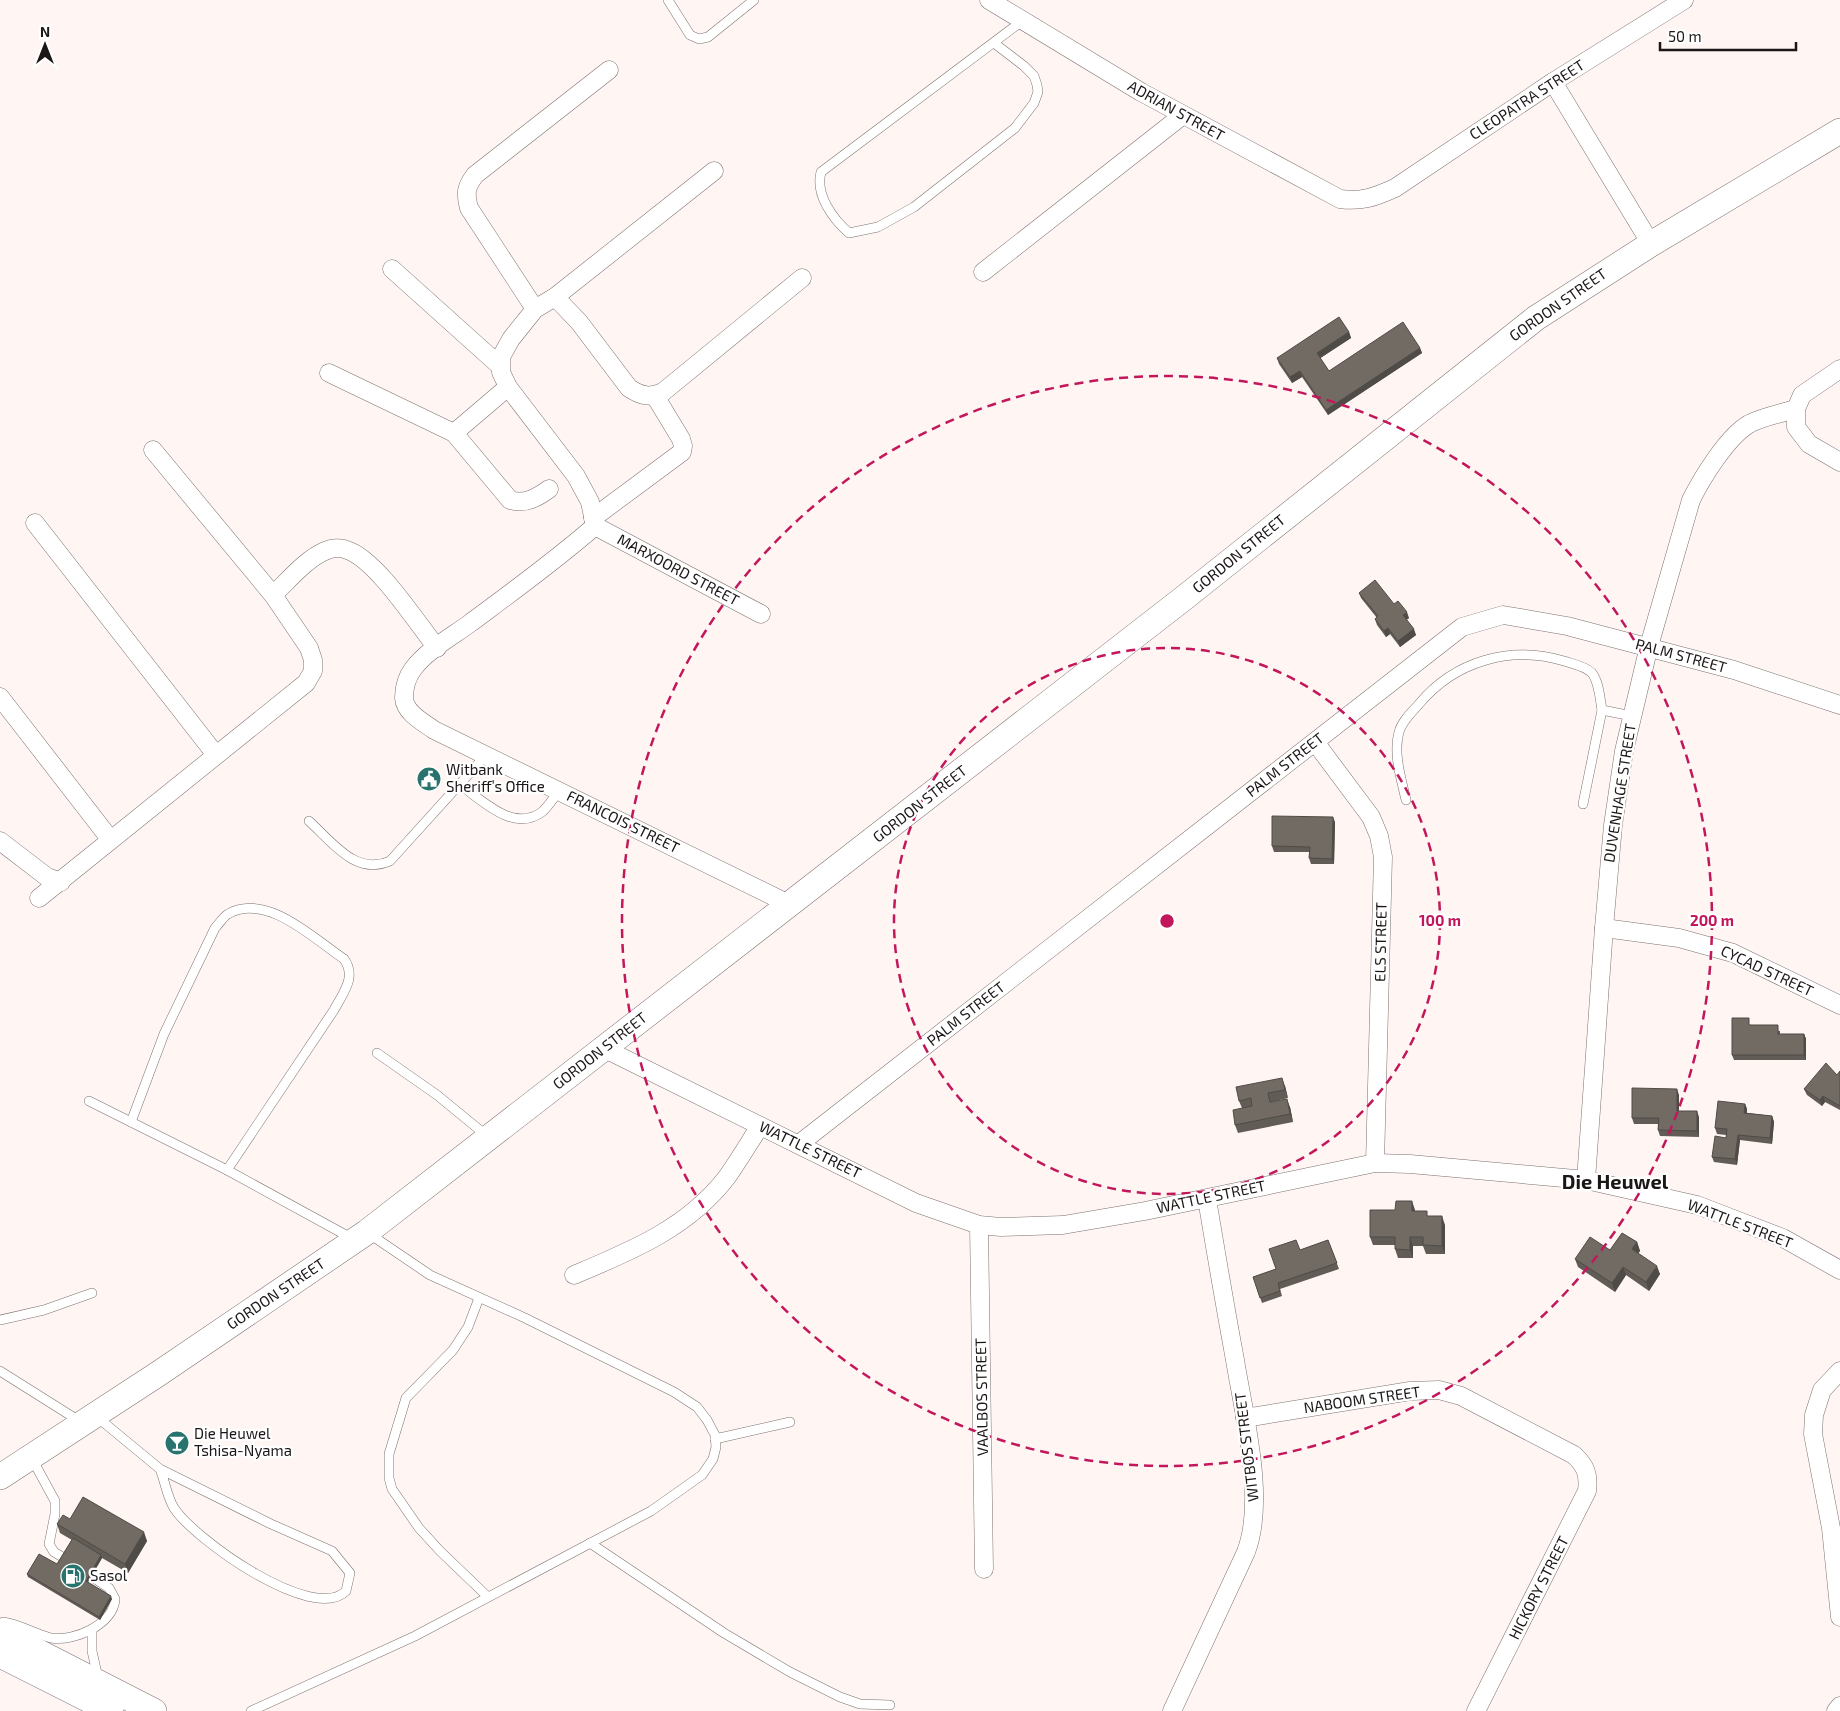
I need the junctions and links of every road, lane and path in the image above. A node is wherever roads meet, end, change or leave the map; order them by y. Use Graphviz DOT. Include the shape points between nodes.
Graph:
graph roads {
  1 [pos="668,0"];
  2 [pos="754,0"];
  3 [pos="989,0"];
  4 [pos="1684,0"];
  5 [pos="1022,21"];
  6 [pos="994,43"];
  7 [pos="609,70"];
  8 [pos="1553,82"];
  9 [pos="1183,115"];
  10 [pos="1840,132"];
  11 [pos="714,171"];
  12 [pos="1371,199"];
  13 [pos="1651,244"];
  14 [pos="392,269"];
  15 [pos="983,272"];
  16 [pos="802,278"];
  17 [pos="555,297"];
  18 [pos="535,310"];
  19 [pos="500,366"];
  20 [pos="1840,369"];
  21 [pos="329,374"];
  22 [pos="508,387"];
  23 [pos="655,396"];
  24 [pos="1796,408"];
  25 [pos="454,433"];
  26 [pos="153,450"];
  27 [pos="1840,462"];
  28 [pos="549,488"];
  29 [pos="594,522"];
  30 [pos="35,523"];
  31 [pos="273,595"];
  32 [pos="761,614"];
  33 [pos="1649,646"];
  34 [pos="437,648"];
  35 [pos="0,697"];
  36 [pos="1840,705"];
  37 [pos="1602,710"];
  38 [pos="1632,716"];
  39 [pos="1315,742"];
  40 [pos="216,755"];
  41 [pos="486,755"];
  42 [pos="459,784"];
  43 [pos="559,791"];
  44 [pos="1406,800"];
  45 [pos="1583,804"];
  46 [pos="309,821"];
  47 [pos="110,839"];
  48 [pos="0,841"];
  49 [pos="60,882"];
  50 [pos="39,898"];
  51 [pos="791,904"];
  52 [pos="1604,928"];
  53 [pos="1840,1005"];
  54 [pos="603,1048"];
  55 [pos="377,1053"];
  56 [pos="90,1101"];
  57 [pos="131,1122"];
  58 [pos="760,1126"];
  59 [pos="488,1137"];
  60 [pos="799,1144"];
  61 [pos="1375,1163"];
  62 [pos="227,1170"];
  63 [pos="1586,1180"];
  64 [pos="1207,1199"];
  65 [pos="979,1226"];
  66 [pos="361,1236"];
  67 [pos="1840,1270"];
  68 [pos="574,1275"];
  69 [pos="92,1293"];
  70 [pos="479,1298"];
  71 [pos="0,1320"];
  72 [pos="0,1371"];
  73 [pos="1840,1371"];
  74 [pos="1245,1418"];
  75 [pos="89,1419"];
  76 [pos="790,1422"];
  77 [pos="715,1439"];
  78 [pos="31,1457"];
  79 [pos="1583,1462"];
  80 [pos="160,1468"];
  81 [pos="0,1477"];
  82 [pos="590,1543"];
  83 [pos="64,1558"];
  84 [pos="984,1569"];
  85 [pos="91,1576"];
  86 [pos="488,1597"];
  87 [pos="1840,1617"];
  88 [pos="0,1622"];
  89 [pos="92,1629"];
  90 [pos="0,1632"];
  91 [pos="0,1655"];
  92 [pos="99,1682"];
  93 [pos="890,1705"];
  94 [pos="1840,1706"];
  95 [pos="111,1711"];
  96 [pos="154,1711"];
  97 [pos="252,1711"];
  98 [pos="1172,1711"];
  99 [pos="1476,1711"];
  100 [pos="1836,1711"];
  1 -- 2 [label="lane" via="690,35 699,39 708,37"];
  3 -- 5 [label="street, ADRIAN STREET"];
  4 -- 8 [label="street, CLEOPATRA STREET"];
  5 -- 6 [label="lane"];
  5 -- 9 [label="street, ADRIAN STREET"];
  6 -- 6 [label="lane" via="821,172 823,198 839,225 849,233 878,227 914,207 1016,128 1034,103 1037,85 1034,76 1024,66"];
  7 -- 18 [label="street" via="467,185 469,208"];
  8 -- 12 [label="street, CLEOPATRA STREET" via="1395,188"];
  8 -- 13 [label="street"];
  9 -- 12 [label="street, ADRIAN STREET" via="1340,199"];
  9 -- 15 [label="street"];
  10 -- 13 [label="street, GORDON STREET"];
  11 -- 17 [label="street"];
  13 -- 51 [label="street, GORDON STREET" via="1536,318"];
  14 -- 19 [label="street"];
  16 -- 23 [label="street"];
  17 -- 18 [label="street"];
  17 -- 23 [label="street" via="579,322 629,388 638,394"];
  18 -- 19 [label="street" via="511,339"];
  19 -- 22 [label="street"];
  20 -- 24 [label="street" via="1802,395"];
  21 -- 25 [label="street"];
  22 -- 25 [label="street"];
  22 -- 29 [label="street" via="576,476 590,502"];
  23 -- 29 [label="street, FRANCOIS STREET" via="681,439 682,452"];
  24 -- 27 [label="street" via="1796,427 1809,444"];
  24 -- 33 [label="street, DUVENHAGE STREET" via="1748,424 1701,478 1691,500"];
  25 -- 28 [label="street" via="510,500 536,499"];
  26 -- 31 [label="street"];
  29 -- 32 [label="street, MARXOORD STREET"];
  29 -- 34 [label="street, FRANCOIS STREET" via="569,549"];
  30 -- 40 [label="street"];
  31 -- 34 [label="street" via="316,556 338,548 347,550 381,577"];
  31 -- 40 [label="street" via="308,648 313,672 306,683"];
  33 -- 36 [label="street, PALM STREET"];
  33 -- 38 [label="street, DUVENHAGE STREET"];
  33 -- 39 [label="street, PALM STREET" via="1567,626 1503,615 1481,620 1442,640"];
  34 -- 41 [label="street, FRANCOIS STREET" via="413,668 407,680 404,700 407,707 434,730"];
  35 -- 47 [label="street"];
  37 -- 38 [label="lane"];
  37 -- 44 [label="lane" via="1596,680 1591,672 1581,667 1552,658 1511,655 1489,657 1469,665 1425,697 1400,730 1396,746"];
  37 -- 45 [label="lane"];
  38 -- 52 [label="street, DUVENHAGE STREET" via="1613,825"];
  39 -- 60 [label="street, PALM STREET"];
  39 -- 61 [label="street, ELS STREET" via="1371,817 1383,857"];
  40 -- 47 [label="street"];
  41 -- 42 [label="lane"];
  41 -- 43 [label="street, FRANCOIS STREET"];
  42 -- 43 [label="lane" via="501,814 516,819 529,818 542,811"];
  42 -- 46 [label="lane" via="390,861 375,866 358,863"];
  43 -- 51 [label="street, FRANCOIS STREET"];
  47 -- 49 [label="street"];
  48 -- 49 [label="street" via="47,877"];
  49 -- 50 [label="street"];
  51 -- 54 [label="street, GORDON STREET"];
  52 -- 53 [label="street, CYCAD STREET" via="1679,938 1733,953"];
  52 -- 63 [label="street, DUVENHAGE STREET"];
  54 -- 58 [label="street, WATTLE STREET"];
  54 -- 59 [label="street, GORDON STREET"];
  55 -- 59 [label="lane" via="437,1095"];
  56 -- 57 [label="lane"];
  57 -- 62 [label="lane"];
  57 -- 62 [label="lane" via="164,1034 215,928 227,915 241,909 259,908 277,914 344,960 349,966 349,982 334,1010"];
  58 -- 60 [label="street, WATTLE STREET"];
  58 -- 68 [label="street" via="726,1178 701,1205 670,1230 644,1245"];
  59 -- 66 [label="street, GORDON STREET"];
  60 -- 65 [label="street, WATTLE STREET" via="916,1203"];
  61 -- 63 [label="street, WATTLE STREET" via="1419,1164"];
  61 -- 64 [label="street, WATTLE STREET"];
  62 -- 66 [label="lane"];
  63 -- 67 [label="street, WATTLE STREET" via="1697,1205 1783,1238"];
  64 -- 65 [label="street, WATTLE STREET" via="1063,1225"];
  64 -- 74 [label="street, WITBOS STREET"];
  65 -- 84 [label="street, VAALBOS STREET"];
  66 -- 70 [label="lane"];
  66 -- 75 [label="street, GORDON STREET"];
  69 -- 71 [label="lane" via="44,1310"];
  70 -- 77 [label="lane" via="674,1392 697,1407"];
  70 -- 86 [label="lane" via="468,1327 453,1350 406,1398 389,1454 389,1478 392,1489 420,1528"];
  72 -- 75 [label="lane"];
  73 -- 87 [label="street" via="1822,1390 1814,1415 1813,1434 1831,1528"];
  74 -- 79 [label="street, NABOOM STREET" via="1410,1391 1440,1390 1461,1396"];
  74 -- 98 [label="street, WITBOS STREET" via="1255,1493 1251,1540"];
  75 -- 78 [label="street, GORDON STREET"];
  75 -- 80 [label="lane"];
  76 -- 77 [label="lane"];
  77 -- 82 [label="lane" via="712,1459 702,1474 651,1511"];
  78 -- 81 [label="street, GORDON STREET"];
  78 -- 83 [label="lane" via="55,1501 49,1544"];
  79 -- 99 [label="street, HICKORY STREET" via="1589,1477 1587,1492"];
  80 -- 80 [label="lane" via="332,1551 350,1573 346,1591 333,1599 296,1594 266,1580 204,1540 174,1508"];
  82 -- 86 [label="lane"];
  82 -- 93 [label="lane" via="724,1633 798,1676 860,1704"];
  85 -- 89 [label="lane" via="109,1588 115,1599 109,1616"];
  86 -- 97 [label="lane" via="415,1636"];
  88 -- 89 [label="lane" via="52,1638 64,1638"];
  89 -- 92 [label="lane" via="92,1651"];
  90 -- 92 [label="street"];
  91 -- 95 [label="street"];
  92 -- 96 [label="street"];
  94 -- 100 [label="street"];
}
